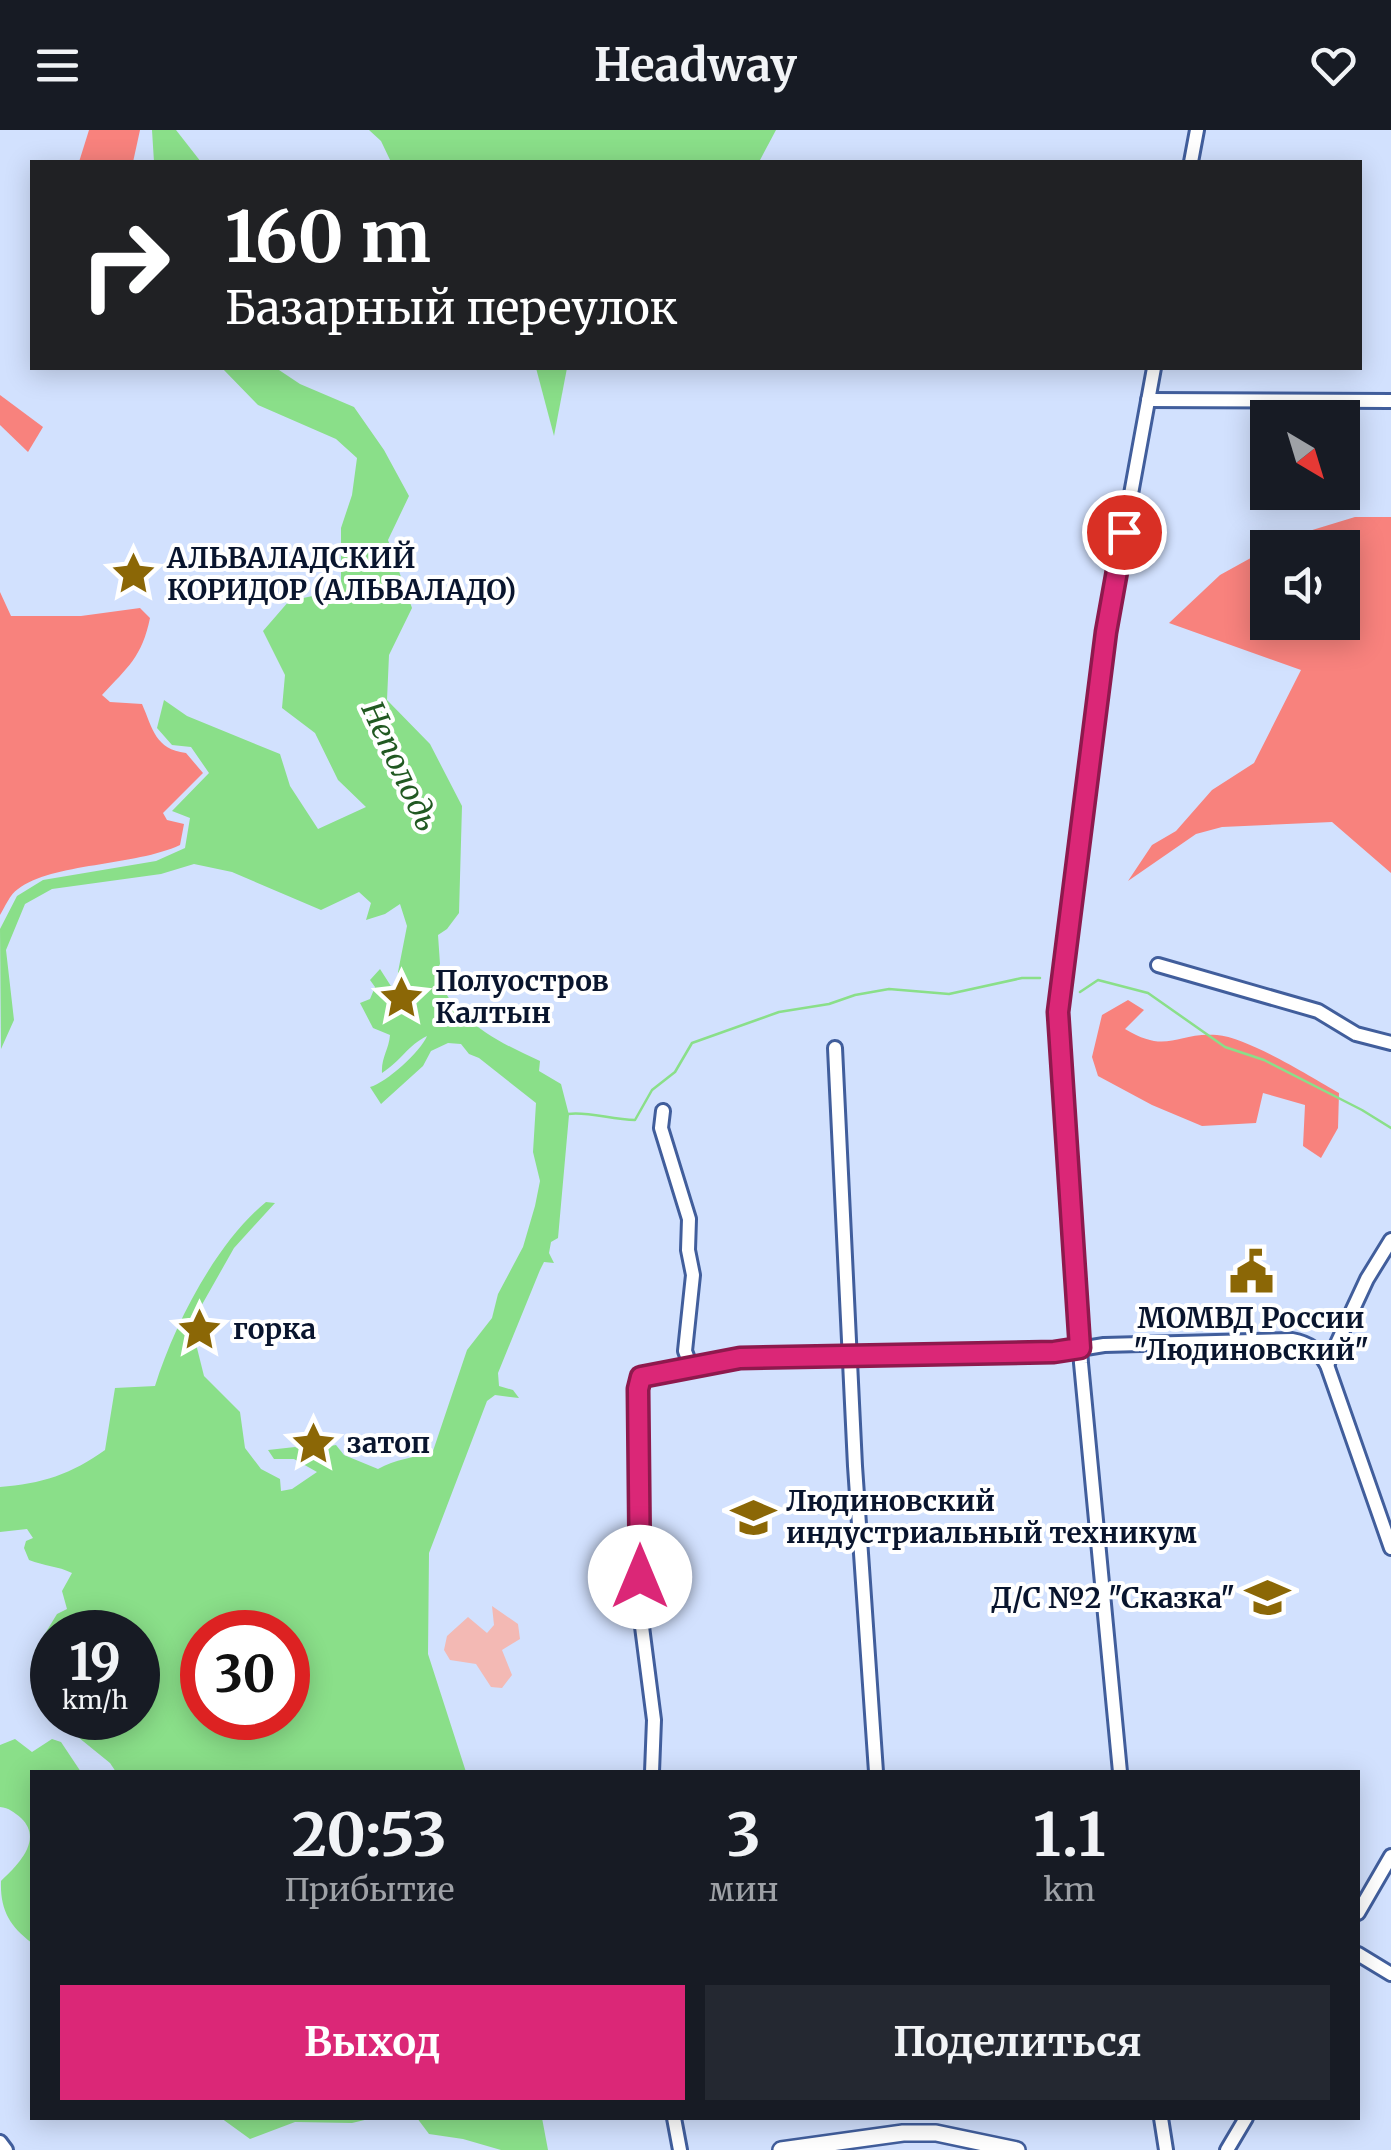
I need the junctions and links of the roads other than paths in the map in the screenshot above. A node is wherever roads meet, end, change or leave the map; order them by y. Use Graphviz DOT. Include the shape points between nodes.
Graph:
graph roads {
  1 [pos="1197,130"];
  2 [pos="1191,160"];
  3 [pos="1154,370"];
  4 [pos="1148,400"];
  5 [pos="1391,402"];
  6 [pos="1158,966"];
  7 [pos="1391,1044"];
  8 [pos="835,1048"];
  9 [pos="664,1111"];
  10 [pos="1391,1240"];
  11 [pos="1080,1348"];
  12 [pos="851,1356"];
  13 [pos="1327,1365"];
  14 [pos="691,1367"];
  15 [pos="1391,1548"];
  16 [pos="652,1770"];
  17 [pos="876,1770"];
  18 [pos="1120,1770"];
  19 [pos="1391,1856"];
  20 [pos="1360,1910"];
  21 [pos="1360,1955"];
  22 [pos="1391,1974"];
  23 [pos="674,2120"];
  24 [pos="1161,2120"];
  25 [pos="1245,2120"];
  26 [pos="902,2125"];
  27 [pos="0,2142"];
  28 [pos="805,2148"];
  29 [pos="6,2150"];
  30 [pos="680,2150"];
  31 [pos="781,2150"];
  32 [pos="1018,2150"];
  33 [pos="1166,2150"];
  34 [pos="1226,2150"];
  1 -- 2 [label="street"];
  3 -- 4 [label="street"];
  4 -- 5 [label="street"];
  4 -- 11 [label="street" via="1106,632 1058,1012"];
  6 -- 7 [label="street" via="1318,1011 1356,1034"];
  8 -- 12 [label="street"];
  9 -- 14 [label="street" via="661,1128 689,1220 693,1275 685,1351"];
  10 -- 13 [label="street"];
  11 -- 12 [label="street"];
  11 -- 13 [label="street" via="1292,1340 1313,1347"];
  11 -- 18 [label="street"];
  12 -- 14 [label="street" via="740,1358"];
  12 -- 17 [label="street"];
  13 -- 15 [label="street"];
  14 -- 16 [label="street" via="641,1377 638,1389 640,1611 654,1720"];
  19 -- 20 [label="street"];
  21 -- 22 [label="street"];
  23 -- 30 [label="street"];
  24 -- 33 [label="street"];
  25 -- 34 [label="street"];
  26 -- 28 [label="main road"];
  26 -- 32 [label="main road"];
  27 -- 29 [label="street"];
  28 -- 31 [label="main road"];
}
